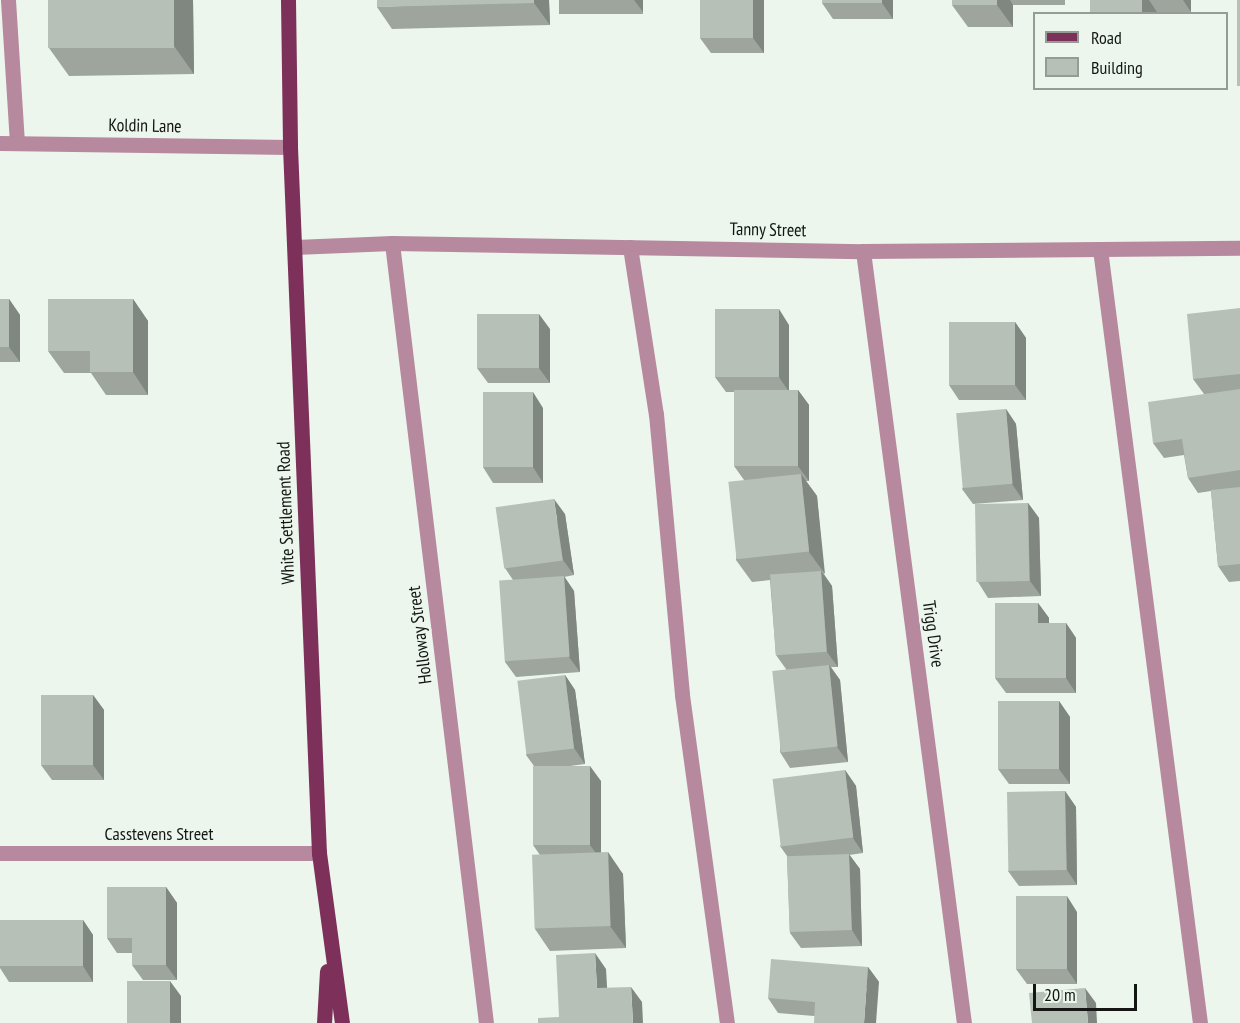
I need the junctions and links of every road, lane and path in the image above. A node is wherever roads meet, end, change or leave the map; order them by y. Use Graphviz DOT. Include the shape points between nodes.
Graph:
graph roads {
  1 [pos="8,0"];
  2 [pos="288,0"];
  3 [pos="0,143"];
  4 [pos="17,143"];
  5 [pos="290,147"];
  6 [pos="392,243"];
  7 [pos="295,247"];
  8 [pos="630,247"];
  9 [pos="1240,248"];
  10 [pos="1100,249"];
  11 [pos="863,251"];
  12 [pos="0,853"];
  13 [pos="319,853"];
  14 [pos="329,948"];
  15 [pos="324,1023"];
  16 [pos="342,1023"];
  17 [pos="486,1023"];
  18 [pos="727,1023"];
  19 [pos="964,1023"];
  20 [pos="1200,1023"];
  1 -- 4 [label="street"];
  2 -- 5 [label="main road, White Settlement Road"];
  3 -- 4 [label="street, Koldin Lane"];
  4 -- 5 [label="street, Koldin Lane"];
  5 -- 7 [label="main road, White Settlement Road"];
  6 -- 7 [label="street, Tanny Street"];
  6 -- 8 [label="street, Tanny Street"];
  6 -- 17 [label="street, Holloway Street"];
  7 -- 13 [label="main road, White Settlement Road"];
  8 -- 11 [label="street, Tanny Street"];
  8 -- 18 [label="street" via="656,414 682,695"];
  9 -- 10 [label="street, Tanny Street"];
  10 -- 11 [label="street, Tanny Street"];
  10 -- 20 [label="street"];
  11 -- 19 [label="street, Trigg Drive"];
  12 -- 13 [label="street, Casstevens Street"];
  13 -- 14 [label="main road, White Settlement Road"];
  14 -- 15 [label="main road"];
  14 -- 16 [label="main road, White Settlement Road"];
}
